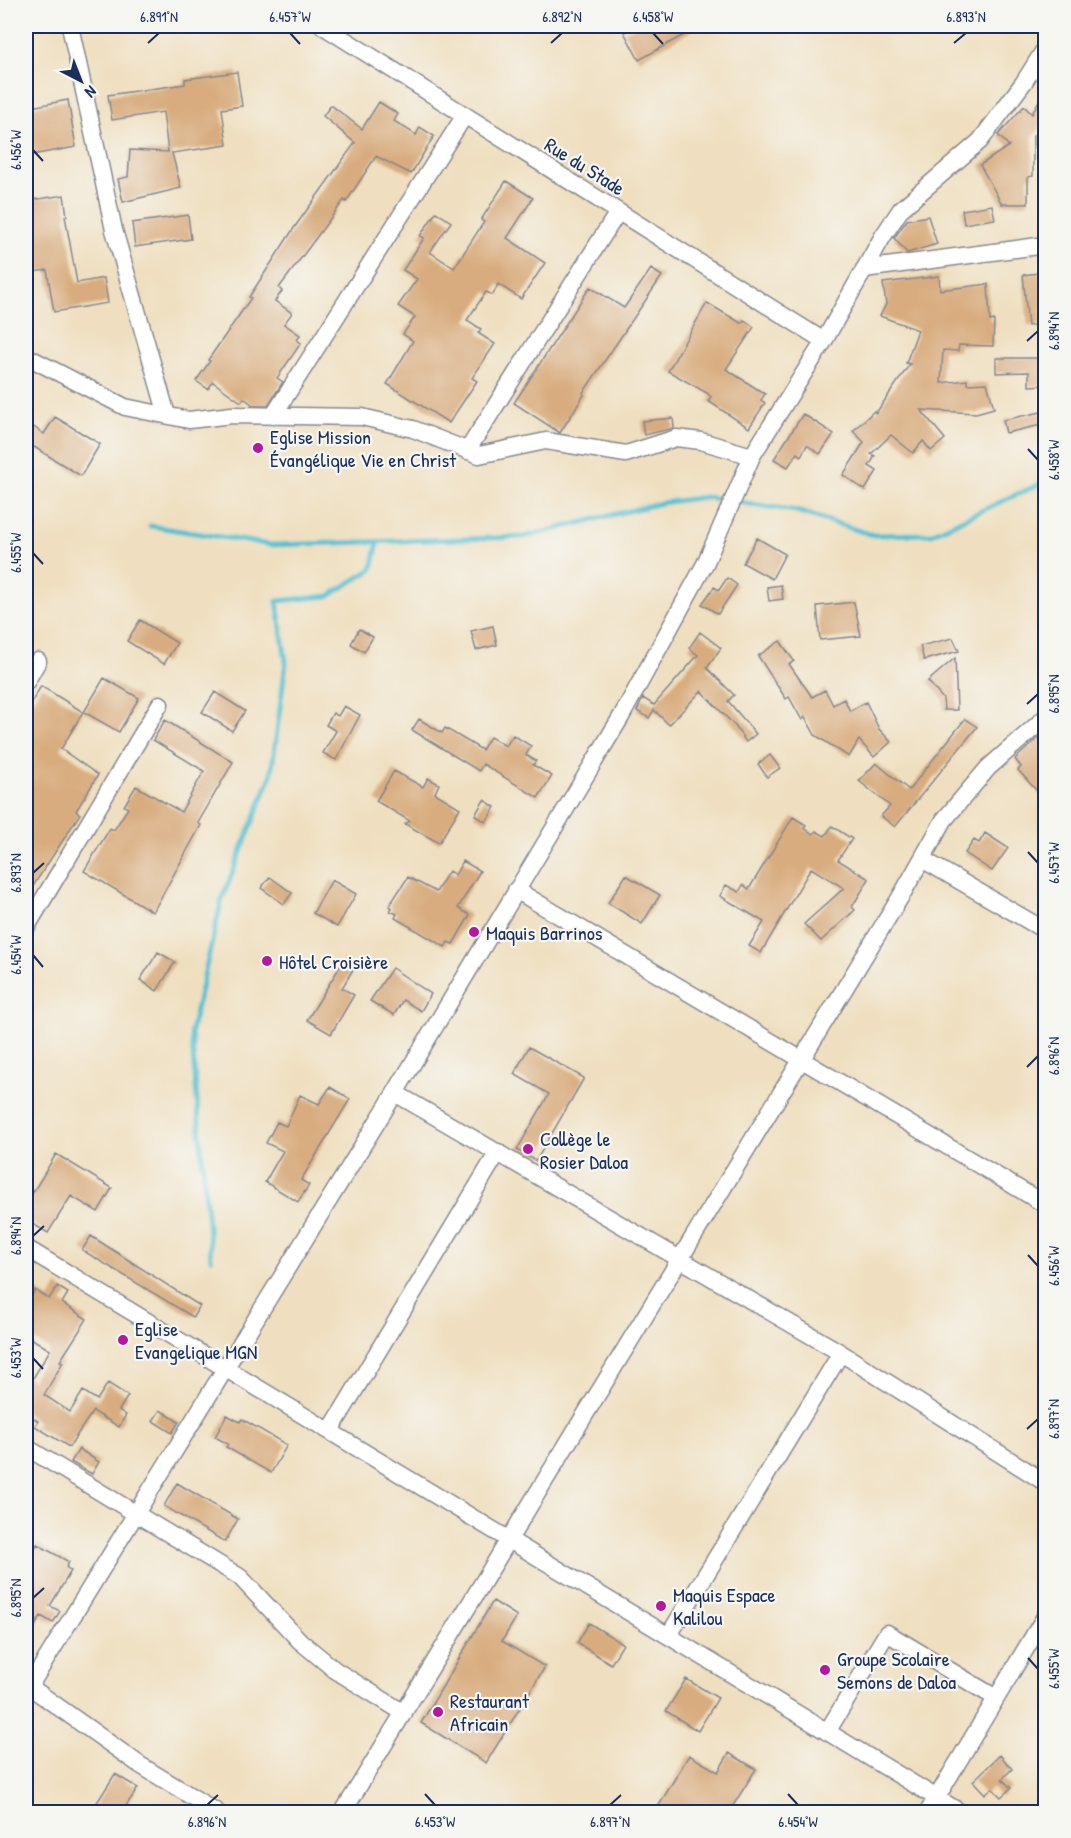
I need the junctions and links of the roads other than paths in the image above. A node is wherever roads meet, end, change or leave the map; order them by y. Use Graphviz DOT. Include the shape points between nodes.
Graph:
graph roads {
  1 [pos="70,26"];
  2 [pos="323,26"];
  3 [pos="1046,47"];
  4 [pos="465,115"];
  5 [pos="618,212"];
  6 [pos="1046,245"];
  7 [pos="864,269"];
  8 [pos="824,341"];
  9 [pos="26,356"];
  10 [pos="167,415"];
  11 [pos="273,416"];
  12 [pos="467,451"];
  13 [pos="752,456"];
  14 [pos="38,662"];
  15 [pos="26,682"];
  16 [pos="160,704"];
  17 [pos="1046,717"];
  18 [pos="922,859"];
  19 [pos="516,890"];
  20 [pos="26,928"];
  21 [pos="1046,931"];
  22 [pos="801,1060"];
  23 [pos="395,1093"];
  24 [pos="498,1152"];
  25 [pos="1046,1205"];
  26 [pos="26,1248"];
  27 [pos="681,1258"];
  28 [pos="841,1353"];
  29 [pos="224,1367"];
  30 [pos="330,1431"];
  31 [pos="26,1447"];
  32 [pos="1046,1483"];
  33 [pos="136,1512"];
  34 [pos="510,1538"];
  35 [pos="1046,1615"];
  36 [pos="669,1635"];
  37 [pos="27,1688"];
  38 [pos="996,1698"];
  39 [pos="404,1713"];
  40 [pos="827,1732"];
  41 [pos="932,1805"];
  42 [pos="217,1812"];
  43 [pos="344,1812"];
  44 [pos="960,1812"];
  1 -- 10 [label="street" via="114,230"];
  2 -- 4 [label="street, Rue du Stade"];
  3 -- 7 [label="street" via="980,141 901,210"];
  4 -- 5 [label="street, Rue du Stade"];
  4 -- 11 [label="street"];
  5 -- 8 [label="street, Rue du Stade"];
  5 -- 12 [label="street"];
  6 -- 7 [label="street"];
  7 -- 8 [label="street"];
  8 -- 13 [label="street"];
  9 -- 10 [label="street" via="125,407"];
  10 -- 11 [label="street" via="189,420"];
  11 -- 12 [label="street" via="362,417 413,429"];
  12 -- 13 [label="street" via="479,455 546,441 626,454 676,438"];
  13 -- 19 [label="street" via="705,564 621,717"];
  14 -- 15 [label="street"];
  16 -- 20 [label="street"];
  17 -- 18 [label="street" via="988,768 944,820"];
  18 -- 21 [label="street"];
  18 -- 22 [label="street"];
  19 -- 22 [label="street"];
  19 -- 23 [label="street"];
  22 -- 25 [label="street"];
  22 -- 27 [label="street"];
  23 -- 24 [label="street"];
  23 -- 29 [label="street"];
  24 -- 27 [label="street"];
  24 -- 30 [label="street"];
  26 -- 29 [label="street"];
  27 -- 28 [label="street"];
  27 -- 34 [label="street"];
  28 -- 32 [label="street"];
  28 -- 36 [label="street"];
  29 -- 30 [label="street"];
  29 -- 33 [label="street"];
  30 -- 34 [label="street"];
  31 -- 33 [label="street"];
  33 -- 37 [label="street"];
  33 -- 39 [label="street" via="240,1577 300,1641 335,1670"];
  34 -- 36 [label="street"];
  34 -- 39 [label="street"];
  35 -- 38 [label="street"];
  36 -- 40 [label="street"];
  37 -- 42 [label="street"];
  38 -- 40 [label="street" via="887,1633"];
  38 -- 41 [label="street"];
  39 -- 43 [label="street"];
  40 -- 41 [label="street"];
  41 -- 44 [label="street"];
}
